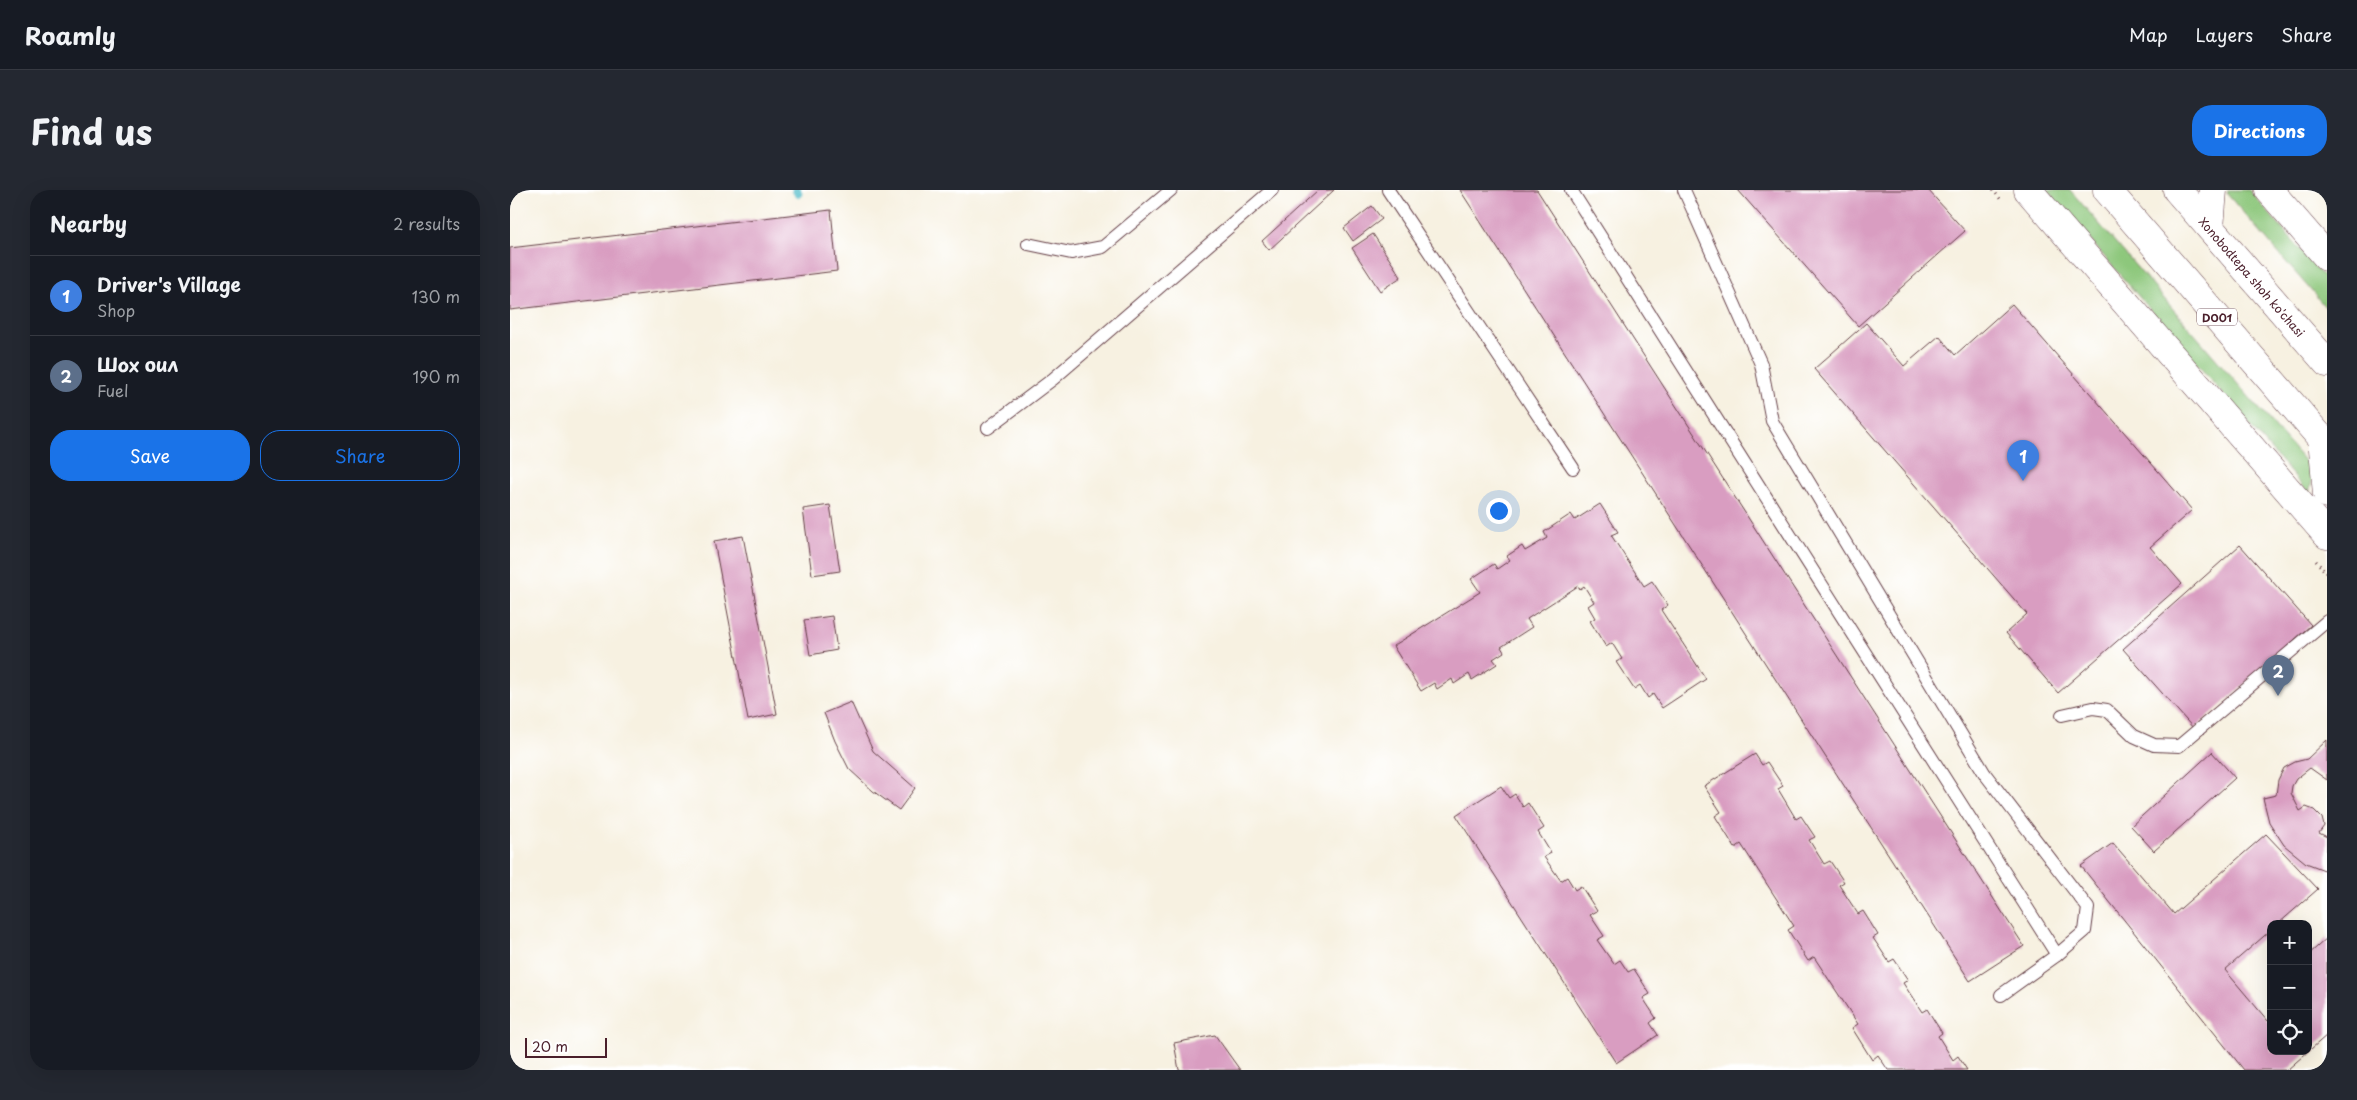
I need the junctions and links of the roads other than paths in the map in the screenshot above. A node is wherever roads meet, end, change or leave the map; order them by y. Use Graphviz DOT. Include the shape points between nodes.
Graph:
graph roads {
  1 [pos="1171,190"];
  2 [pos="1272,190"];
  3 [pos="1388,190"];
  4 [pos="1571,190"];
  5 [pos="1684,190"];
  6 [pos="2028,190"];
  7 [pos="2107,190"];
  8 [pos="2177,190"];
  9 [pos="2213,190"];
  10 [pos="2269,190"];
  11 [pos="2210,228"];
  12 [pos="1028,244"];
  13 [pos="2327,256"];
  14 [pos="2327,363"];
  15 [pos="988,428"];
  16 [pos="2324,441"];
  17 [pos="1573,468"];
  18 [pos="2327,494"];
  19 [pos="2327,535"];
  20 [pos="2327,621"];
  21 [pos="2062,715"];
  22 [pos="2057,955"];
  23 [pos="2001,995"];
  1 -- 12 [label="lane" via="1103,247 1071,253"];
  2 -- 15 [label="lane" via="1053,379"];
  3 -- 17 [label="lane"];
  4 -- 22 [label="lane"];
  5 -- 22 [label="lane" via="1762,364 1772,421 1985,774 2088,908 2085,931"];
  6 -- 19 [label="highway"];
  7 -- 16 [label="highway, D001"];
  8 -- 11 [label="highway, Xonobodtepa shoh ko'chasi"];
  9 -- 11 [label="highway"];
  10 -- 13 [label="highway"];
  11 -- 14 [label="highway, Xonobodtepa shoh ko'chasi"];
  16 -- 18 [label="highway"];
  20 -- 21 [label="lane" via="2178,746 2154,745 2134,736 2107,710 2093,708"];
  22 -- 23 [label="lane"];
}
